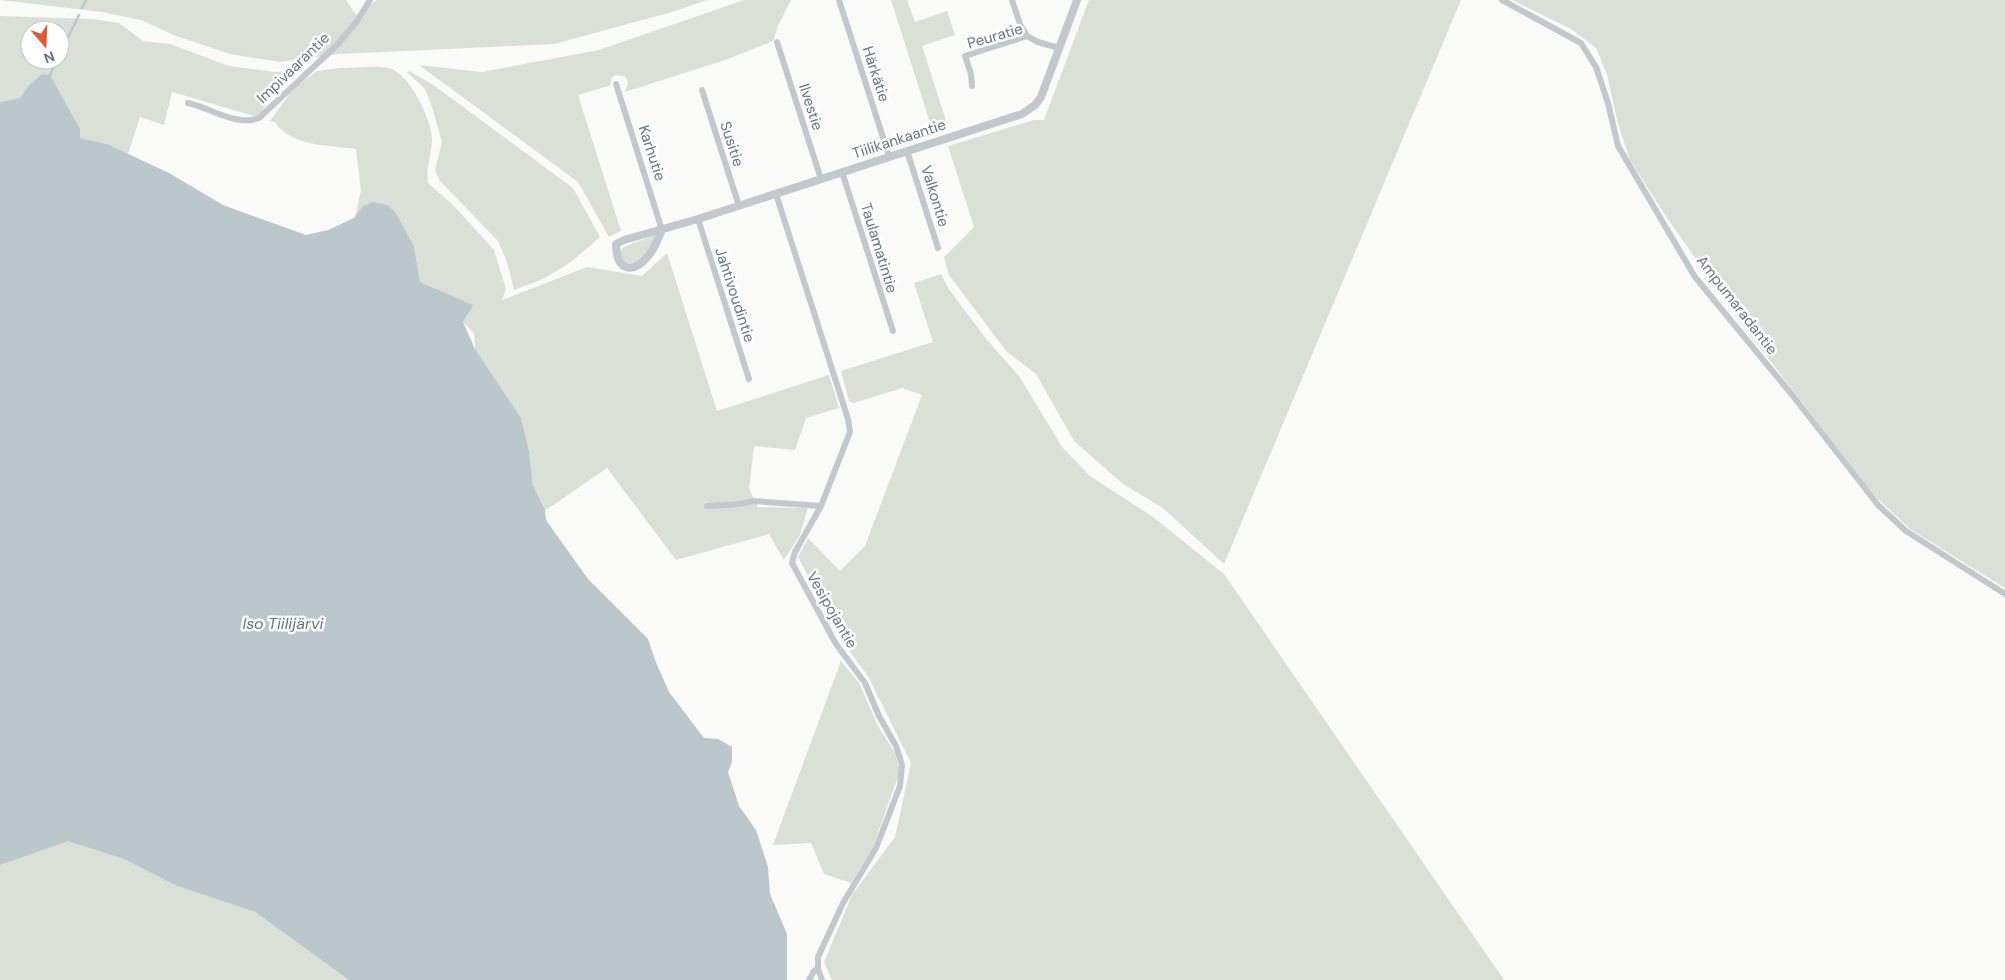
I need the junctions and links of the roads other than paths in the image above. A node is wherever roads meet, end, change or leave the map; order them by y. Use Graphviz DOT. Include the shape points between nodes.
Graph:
graph roads {
  1 [pos="370,0"];
  2 [pos="839,0"];
  3 [pos="1012,0"];
  4 [pos="1077,0"];
  5 [pos="1502,0"];
  6 [pos="1027,36"];
  7 [pos="778,42"];
  8 [pos="1059,48"];
  9 [pos="616,84"];
  10 [pos="972,86"];
  11 [pos="702,90"];
  12 [pos="188,103"];
  13 [pos="908,150"];
  14 [pos="889,156"];
  15 [pos="842,172"];
  16 [pos="821,179"];
  17 [pos="776,194"];
  18 [pos="739,206"];
  19 [pos="698,219"];
  20 [pos="662,230"];
  21 [pos="938,248"];
  22 [pos="892,332"];
  23 [pos="749,379"];
  24 [pos="707,506"];
  25 [pos="821,506"];
  26 [pos="2005,594"];
  27 [pos="818,969"];
  28 [pos="821,979"];
  29 [pos="809,980"];
  1 -- 12 [label="street, Impivaarantie" via="337,45 259,118 240,121"];
  2 -- 14 [label="street, Härkätie"];
  3 -- 6 [label="street"];
  4 -- 8 [label="street, Tiilikankaantie"];
  5 -- 26 [label="street, Ampumaradantie" via="1581,43 1596,67 1618,146 1695,277 1878,505 1906,531"];
  6 -- 8 [label="street, Peuratie"];
  6 -- 10 [label="street, Peuratie" via="965,56"];
  7 -- 16 [label="street, Ilvestie"];
  8 -- 13 [label="street, Tiilikankaantie" via="1041,97 1022,114"];
  9 -- 20 [label="street, Karhutie"];
  11 -- 18 [label="street, Susitie"];
  13 -- 14 [label="street, Tiilikankaantie"];
  13 -- 21 [label="street, Valkontie"];
  14 -- 15 [label="street, Tiilikankaantie"];
  15 -- 16 [label="street, Tiilikankaantie"];
  15 -- 22 [label="street, Taulamatintie"];
  16 -- 17 [label="street, Tiilikankaantie"];
  17 -- 18 [label="street, Tiilikankaantie"];
  17 -- 25 [label="street, Vesipojantie" via="850,432"];
  18 -- 19 [label="street, Tiilikankaantie"];
  19 -- 20 [label="street, Tiilikankaantie"];
  19 -- 23 [label="street, Jahtivoudintie"];
  20 -- 20 [label="street, Tiilikankaantie" via="616,244 619,263 631,268 640,264 650,254"];
  24 -- 25 [label="street" via="753,501"];
  25 -- 27 [label="street, Vesipojantie" via="794,552 792,563 836,644 865,683 900,756 903,773 876,848 845,898 823,944"];
  27 -- 28 [label="street, Vesipojantie"];
  27 -- 29 [label="street, Vesipojantie"];
}
